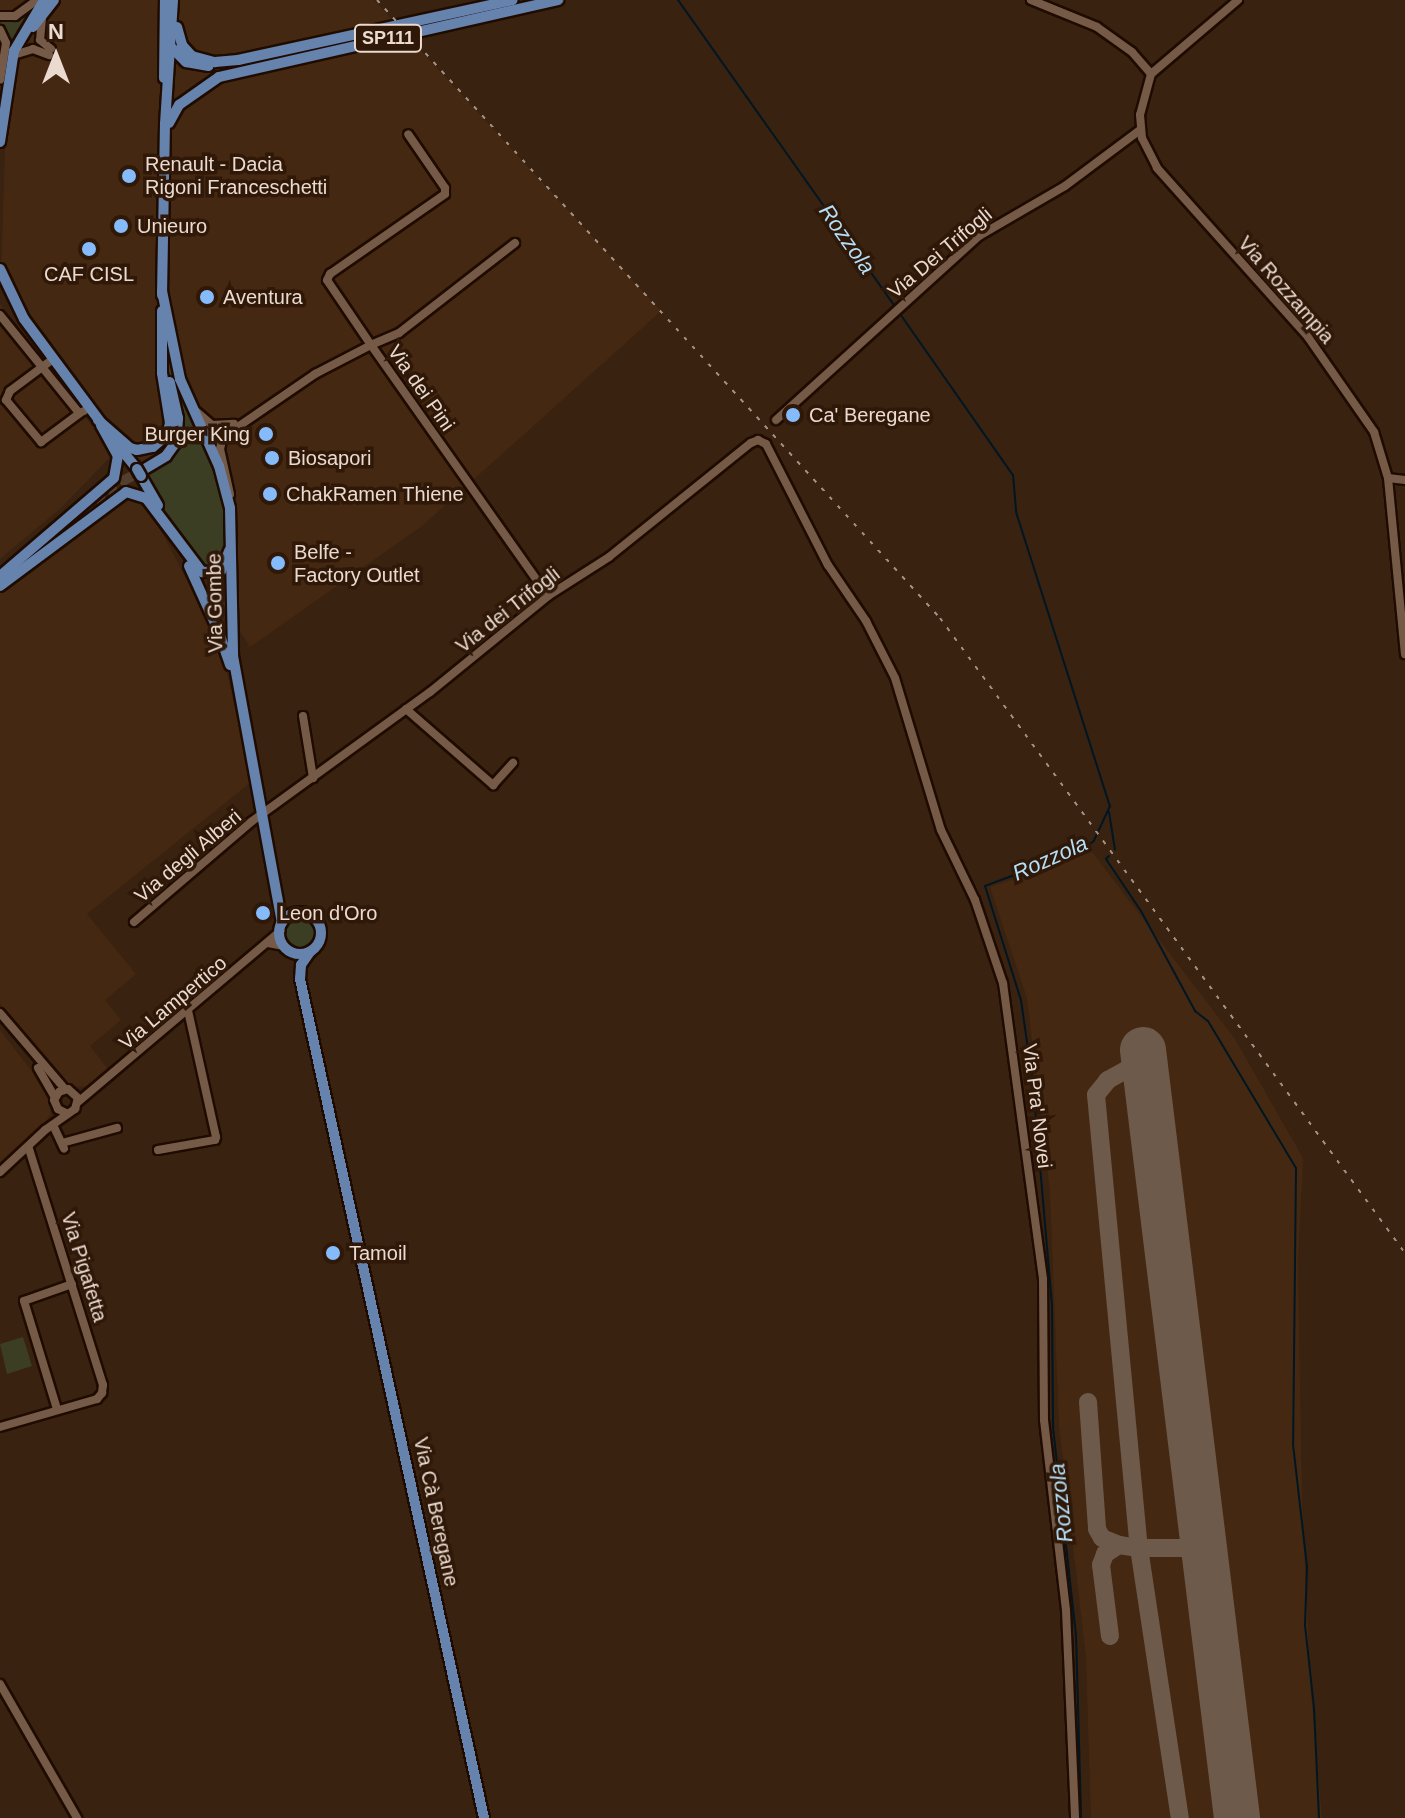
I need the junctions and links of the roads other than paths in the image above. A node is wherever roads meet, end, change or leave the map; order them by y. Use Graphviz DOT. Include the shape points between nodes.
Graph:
graph roads {
  1 [pos="37,0"];
  2 [pos="44,0"];
  3 [pos="54,0"];
  4 [pos="165,0"];
  5 [pos="175,0"];
  6 [pos="513,0"];
  7 [pos="558,0"];
  8 [pos="1031,0"];
  9 [pos="1238,0"];
  10 [pos="44,14"];
  11 [pos="0,16"];
  12 [pos="165,20"];
  13 [pos="0,30"];
  14 [pos="173,51"];
  15 [pos="14,58"];
  16 [pos="238,60"];
  17 [pos="1151,74"];
  18 [pos="0,80"];
  19 [pos="165,128"];
  20 [pos="1140,130"];
  21 [pos="408,134"];
  22 [pos="0,142"];
  23 [pos="515,243"];
  24 [pos="0,269"];
  25 [pos="162,291"];
  26 [pos="0,315"];
  27 [pos="23,318"];
  28 [pos="8,324"];
  29 [pos="371,345"];
  30 [pos="162,355"];
  31 [pos="48,363"];
  32 [pos="186,395"];
  33 [pos="85,411"];
  34 [pos="98,420"];
  35 [pos="776,420"];
  36 [pos="238,423"];
  37 [pos="770,450"];
  38 [pos="140,472"];
  39 [pos="1388,478"];
  40 [pos="1405,480"];
  41 [pos="230,508"];
  42 [pos="73,521"];
  43 [pos="174,536"];
  44 [pos="0,581"];
  45 [pos="548,596"];
  46 [pos="1405,654"];
  47 [pos="238,694"];
  48 [pos="406,709"];
  49 [pos="303,716"];
  50 [pos="513,763"];
  51 [pos="313,778"];
  52 [pos="264,816"];
  53 [pos="279,887"];
  54 [pos="309,914"];
  55 [pos="134,922"];
  56 [pos="281,927"];
  57 [pos="267,943"];
  58 [pos="286,948"];
  59 [pos="310,952"];
  60 [pos="300,979"];
  61 [pos="188,1011"];
  62 [pos="0,1013"];
  63 [pos="0,1021"];
  64 [pos="100,1086"];
  65 [pos="70,1090"];
  66 [pos="55,1101"];
  67 [pos="78,1102"];
  68 [pos="66,1113"];
  69 [pos="49,1127"];
  70 [pos="117,1128"];
  71 [pos="28,1146"];
  72 [pos="158,1150"];
  73 [pos="0,1172"];
  74 [pos="72,1284"];
  75 [pos="57,1409"];
  76 [pos="0,1427"];
  77 [pos="0,1684"];
  78 [pos="77,1818"];
  79 [pos="484,1818"];
  80 [pos="1075,1818"];
  1 -- 11 [label="street" via="15,16"];
  2 -- 15 [label="main road" via="23,31"];
  3 -- 10 [label="main road"];
  4 -- 12 [label="main road"];
  5 -- 14 [label="main road, Via Gombe"];
  5 -- 16 [label="main road, SP111" via="177,31 187,51 202,60"];
  6 -- 16 [label="main road, SP111"];
  7 -- 19 [label="main road, SP111" via="219,77 179,105"];
  8 -- 17 [label="street" via="1097,27 1132,52"];
  9 -- 17 [label="street"];
  10 -- 15 [label="main road"];
  10 -- 15 [label="street" via="40,40 50,52 33,49"];
  12 -- 14 [label="main road"];
  12 -- 19 [label="main road"];
  13 -- 18 [label="street" via="6,43"];
  14 -- 16 [label="main road, SP111" via="194,65"];
  14 -- 19 [label="main road, Via Gombe"];
  15 -- 22 [label="main road"];
  17 -- 20 [label="street"];
  19 -- 25 [label="main road, Via Gombe"];
  20 -- 35 [label="street, Via Dei Trifogli" via="1065,186 998,223"];
  20 -- 39 [label="street, Via Rozzampia" via="1157,168 1308,337 1362,410"];
  21 -- 29 [label="street" via="445,194 327,280"];
  23 -- 29 [label="street, Via dei Pini" via="399,333"];
  24 -- 27 [label="main road"];
  25 -- 30 [label="main road, Via Gombe"];
  25 -- 32 [label="main road, Via Gombe"];
  26 -- 28 [label="street"];
  27 -- 28 [label="street"];
  27 -- 31 [label="main road"];
  28 -- 31 [label="street"];
  29 -- 36 [label="street"];
  29 -- 45 [label="street, Via dei Pini"];
  30 -- 34 [label="main road" via="170,423 162,441 146,450 130,448"];
  30 -- 38 [label="main road" via="178,431 166,456"];
  31 -- 33 [label="main road"];
  31 -- 33 [label="street" via="5,397 36,439 47,441"];
  32 -- 36 [label="street" via="205,422 218,427"];
  32 -- 41 [label="main road, Via Gombe" via="219,466"];
  33 -- 34 [label="main road"];
  34 -- 38 [label="main road"];
  34 -- 44 [label="main road" via="118,456 117,475"];
  36 -- 41 [label="street" via="220,443"];
  37 -- 45 [label="street, Via dei Trifogli" via="764,442 751,443 609,557"];
  37 -- 80 [label="street, Via Pra' Novei" via="828,565 866,621 895,678 941,830 975,900 1003,983 1043,1279 1044,1420 1066,1615"];
  38 -- 43 [label="main road"];
  39 -- 40 [label="street"];
  39 -- 46 [label="street, Via Rozzampia"];
  41 -- 43 [label="main road" via="229,551 216,573 196,568"];
  41 -- 47 [label="main road, Via Gombe"];
  42 -- 44 [label="main road"];
  43 -- 44 [label="main road" via="146,498 122,493"];
  43 -- 47 [label="main road" via="218,630"];
  45 -- 48 [label="street, Via dei Trifogli"];
  47 -- 52 [label="main road, Via Gombe"];
  48 -- 50 [label="street" via="493,785"];
  48 -- 51 [label="street, Via dei Trifogli"];
  49 -- 51 [label="street"];
  51 -- 52 [label="street, Via dei Trifogli"];
  52 -- 53 [label="main road, Via Gombe"];
  52 -- 55 [label="street, Via degli Alberi"];
  53 -- 54 [label="main road" via="290,905"];
  53 -- 56 [label="main road, Via Gombe"];
  54 -- 56 [label="main road" via="291,914"];
  54 -- 59 [label="main road" via="321,932"];
  56 -- 57 [label="street, Via Lampertico"];
  56 -- 58 [label="main road"];
  57 -- 58 [label="street"];
  57 -- 61 [label="street, Via Lampertico"];
  58 -- 59 [label="main road"];
  58 -- 60 [label="main road"];
  59 -- 60 [label="main road"];
  60 -- 79 [label="main road, Via Cà Beregane"];
  61 -- 64 [label="street, Via Lampertico"];
  61 -- 72 [label="street" via="216,1137"];
  62 -- 65 [label="street"];
  63 -- 66 [label="street" via="42,1074"];
  64 -- 65 [label="street, Via Lampertico"];
  64 -- 67 [label="street, Via Lampertico"];
  65 -- 66 [label="street, Via Lampertico"];
  65 -- 67 [label="street"];
  66 -- 68 [label="street"];
  66 -- 69 [label="street, Via Lampertico"];
  67 -- 68 [label="street, Via Lampertico"];
  68 -- 69 [label="street, Via Lampertico"];
  69 -- 70 [label="street" via="63,1146"];
  69 -- 71 [label="street, Via Lampertico"];
  71 -- 73 [label="street, Via Lampertico"];
  71 -- 74 [label="street, Via Pigafetta"];
  74 -- 75 [label="street, Via Pigafetta" via="103,1385 100,1397"];
  74 -- 75 [label="street" via="24,1301"];
  75 -- 76 [label="street"];
  77 -- 78 [label="street"];
}
